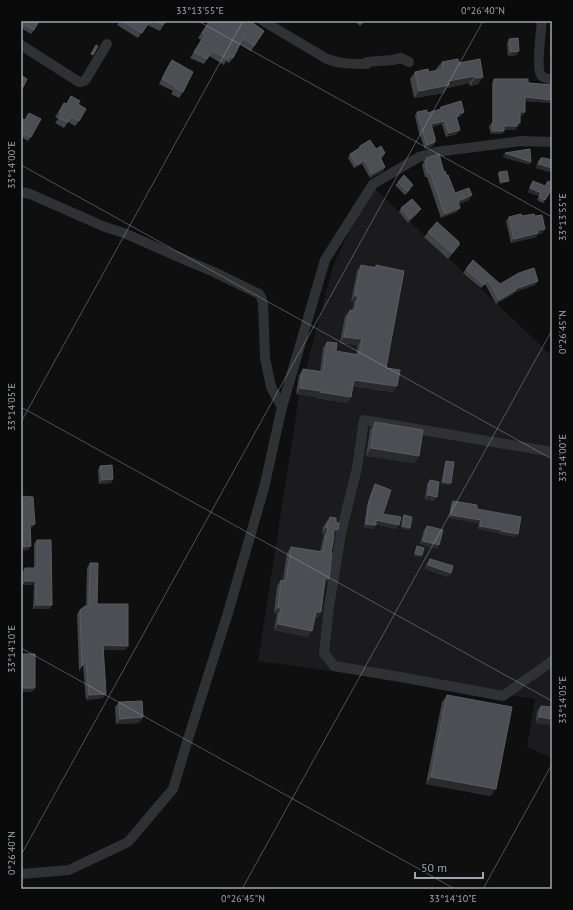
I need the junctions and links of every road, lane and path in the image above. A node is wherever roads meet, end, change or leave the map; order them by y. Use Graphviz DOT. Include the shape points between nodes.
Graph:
graph roads {
  1 [pos="263,21"];
  2 [pos="542,21"];
  3 [pos="107,44"];
  4 [pos="21,45"];
  5 [pos="409,62"];
  6 [pos="552,80"];
  7 [pos="552,142"];
  8 [pos="21,192"];
  9 [pos="282,407"];
  10 [pos="552,452"];
  11 [pos="550,665"];
  12 [pos="21,874"];
  1 -- 5 [label="street" via="334,62 366,64 401,58"];
  2 -- 6 [label="street" via="539,71 541,75"];
  3 -- 4 [label="street" via="86,79 79,82"];
  7 -- 9 [label="street" via="521,141 436,152 419,157 373,184 325,260"];
  8 -- 9 [label="street" via="105,228 124,233 259,294 263,303 265,358 271,387"];
  9 -- 12 [label="street" via="264,488 174,789 128,842 69,870"];
  10 -- 11 [label="street" via="364,420 357,468 340,541 324,653 334,666 503,696"];
}
